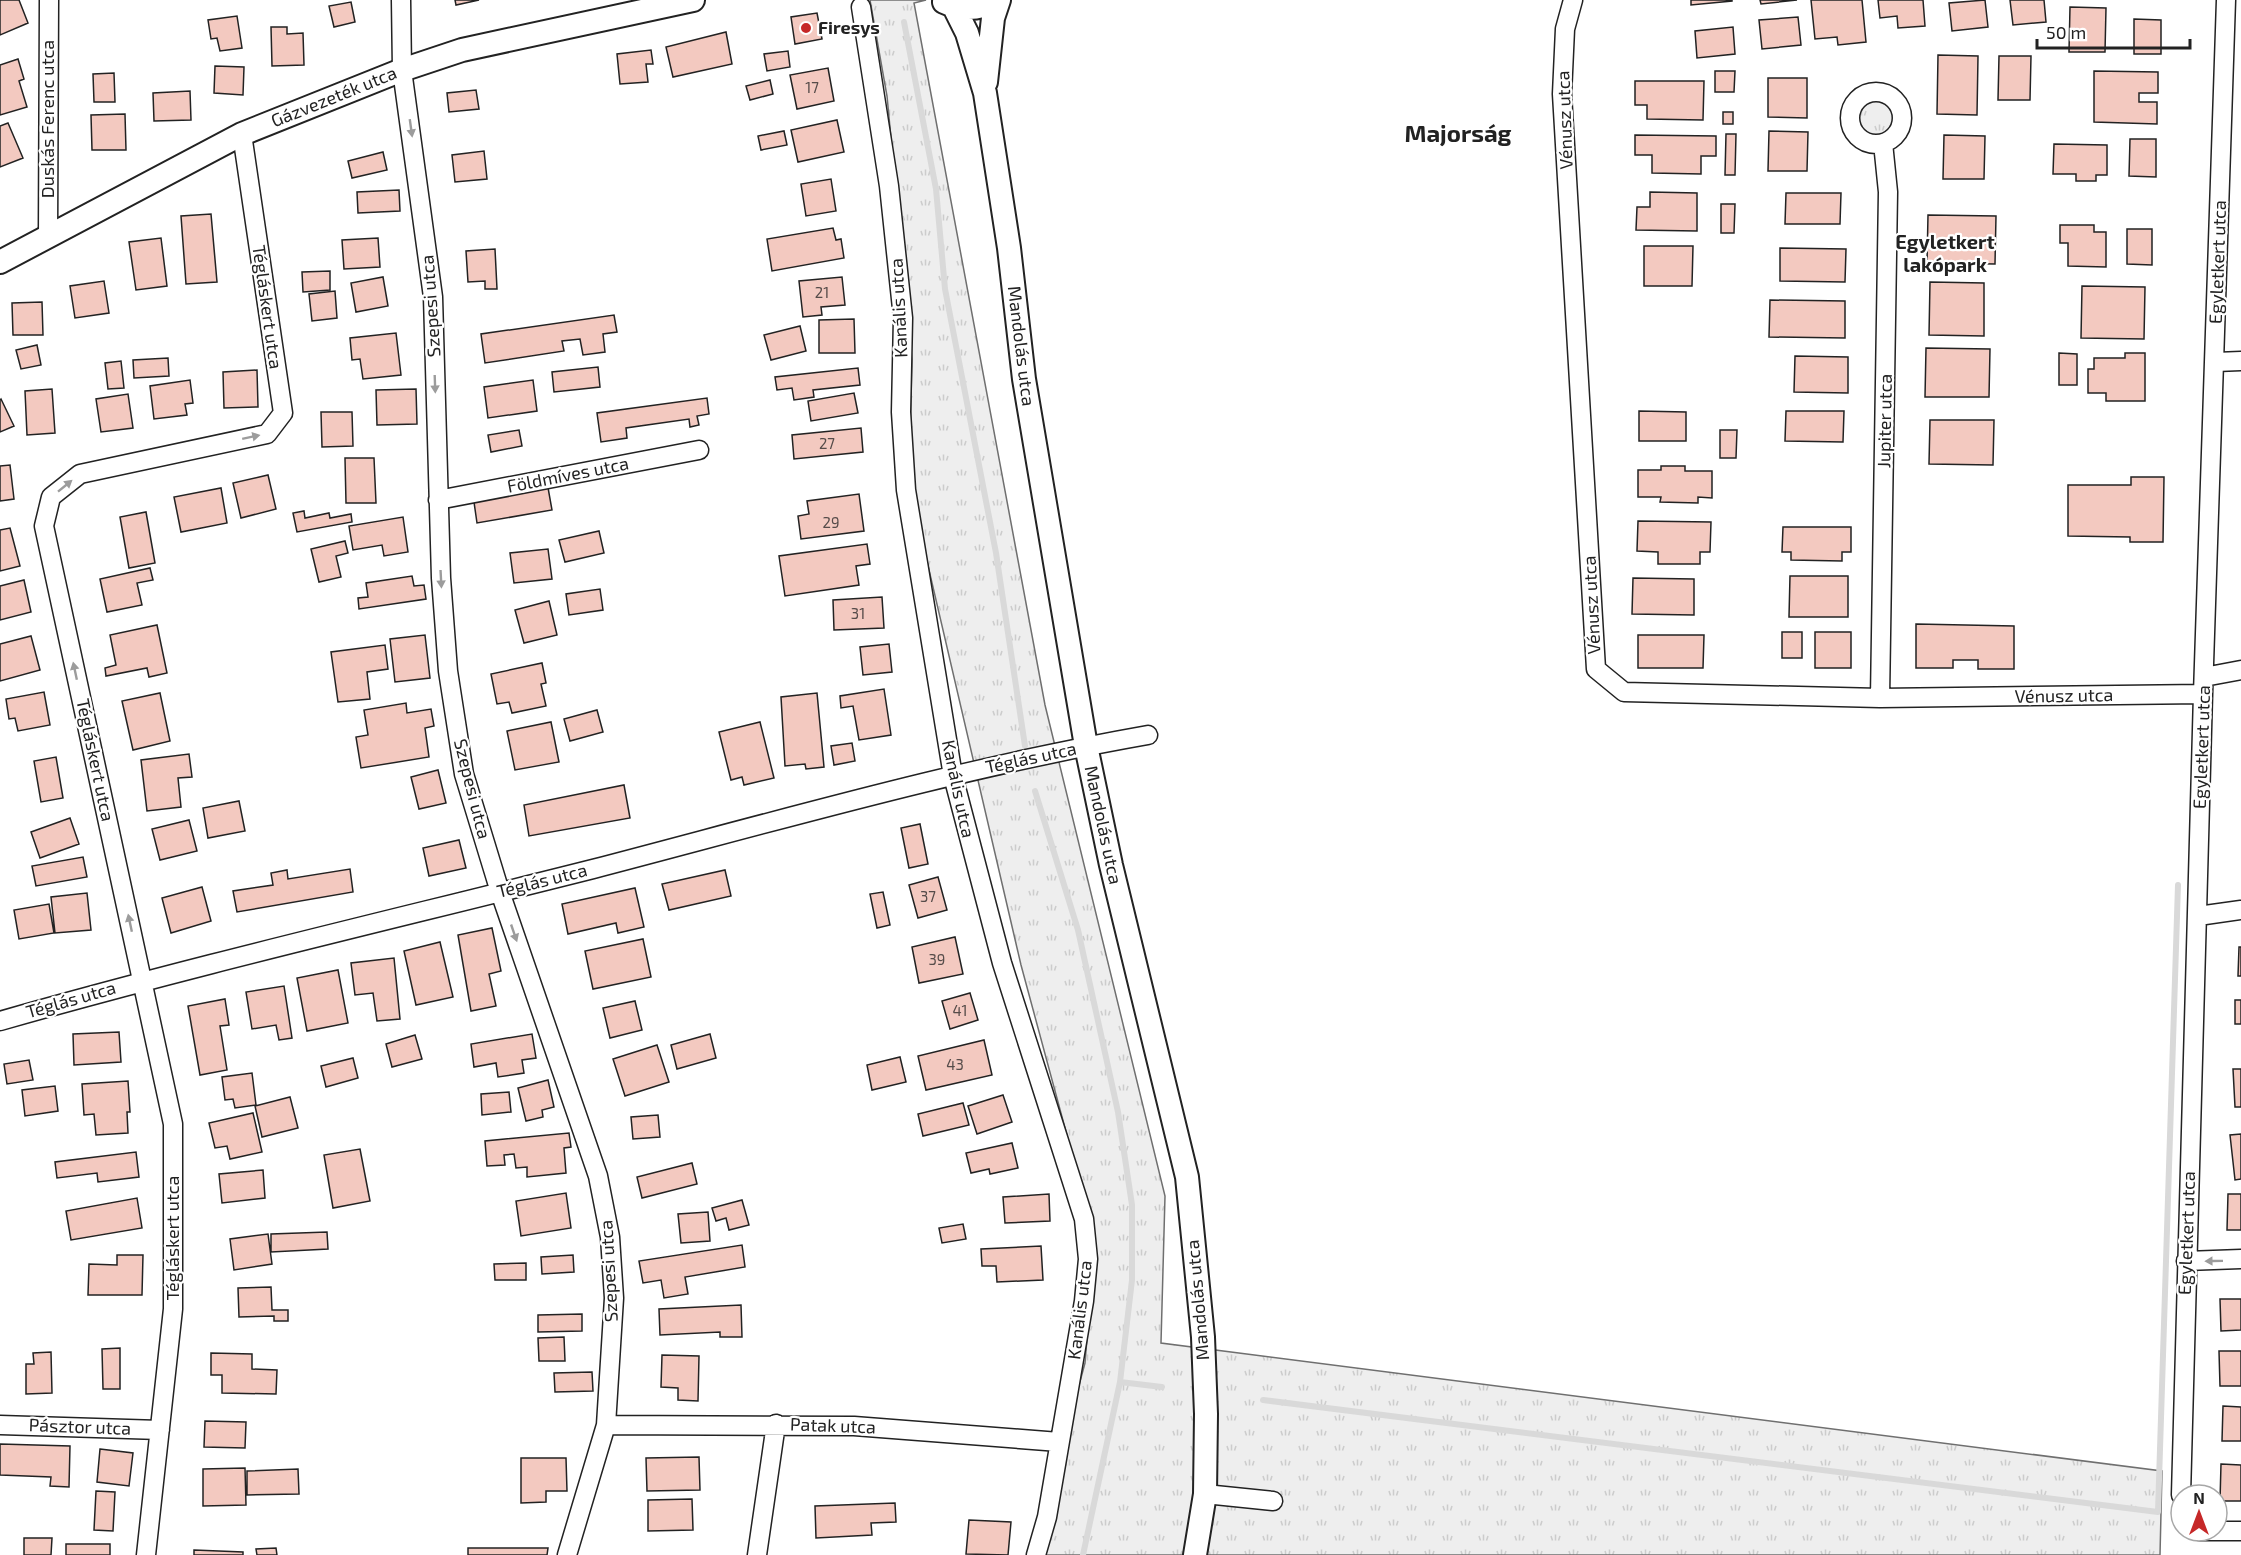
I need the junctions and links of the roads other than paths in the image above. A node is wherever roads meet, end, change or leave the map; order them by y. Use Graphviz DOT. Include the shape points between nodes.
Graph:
graph roads {
  1 [pos="49,0"];
  2 [pos="401,0"];
  3 [pos="693,0"];
  4 [pos="998,0"];
  5 [pos="1573,0"];
  6 [pos="2226,0"];
  7 [pos="947,3"];
  8 [pos="861,7"];
  9 [pos="402,70"];
  10 [pos="985,93"];
  11 [pos="242,134"];
  12 [pos="1883,143"];
  13 [pos="48,237"];
  14 [pos="0,262"];
  15 [pos="2241,361"];
  16 [pos="2216,362"];
  17 [pos="699,450"];
  18 [pos="438,500"];
  19 [pos="2241,670"];
  20 [pos="2203,686"];
  21 [pos="1880,698"];
  22 [pos="1148,735"];
  23 [pos="1086,746"];
  24 [pos="953,776"];
  25 [pos="500,892"];
  26 [pos="2241,910"];
  27 [pos="2198,916"];
  28 [pos="142,980"];
  29 [pos="0,1021"];
  30 [pos="2241,1259"];
  31 [pos="2186,1261"];
  32 [pos="776,1424"];
  33 [pos="0,1425"];
  34 [pos="606,1425"];
  35 [pos="160,1430"];
  36 [pos="1059,1442"];
  37 [pos="2181,1483"];
  38 [pos="1205,1494"];
  39 [pos="1273,1501"];
  40 [pos="146,1555"];
  41 [pos="567,1555"];
  42 [pos="757,1555"];
  43 [pos="1036,1555"];
  44 [pos="1195,1555"];
  1 -- 13 [label="street, Duskás Ferenc utca"];
  2 -- 9 [label="street, Szepesi utca"];
  3 -- 9 [label="street, Gázvezeték utca" via="462,50"];
  4 -- 7 [label="street" via="978,8"];
  4 -- 10 [label="street, Mandolás utca"];
  5 -- 21 [label="street, Vénusz utca" via="1565,29 1562,94 1596,669 1624,692"];
  6 -- 16 [label="street, Egyletkert utca"];
  7 -- 10 [label="street, Mandolás utca" via="967,33"];
  8 -- 24 [label="street, Kanális utca" via="889,186 903,318 901,412 906,490"];
  9 -- 11 [label="street, Gázvezeték utca"];
  9 -- 18 [label="street, Szepesi utca, one-way" via="433,297"];
  10 -- 23 [label="street, Mandolás utca" via="1024,379"];
  11 -- 13 [label="street, Gázvezeték utca"];
  28 -- 11 [label="street, Tégláskert utca, one-way" via="44,525 51,497 80,474 267,434 283,413"];
  12 -- 21 [label="street, Jupiter utca" via="1888,192"];
  13 -- 14 [label="street, Gázvezeték utca"];
  15 -- 16 [label="street"];
  16 -- 20 [label="street, Egyletkert utca"];
  17 -- 18 [label="street, Földmíves utca"];
  18 -- 25 [label="street, Szepesi utca, one-way" via="448,671 464,774"];
  19 -- 20 [label="street, Vénusz utca"];
  20 -- 21 [label="street, Vénusz utca"];
  20 -- 27 [label="street, Egyletkert utca"];
  22 -- 23 [label="street, Téglás utca"];
  23 -- 24 [label="street, Téglás utca"];
  23 -- 38 [label="street, Mandolás utca" via="1187,1177 1203,1337"];
  24 -- 25 [label="street, Téglás utca"];
  24 -- 36 [label="street, Kanális utca" via="1002,963 1084,1220 1088,1259 1084,1301"];
  25 -- 28 [label="street, Téglás utca"];
  25 -- 34 [label="street, Szepesi utca, one-way" via="598,1176 610,1237 614,1298"];
  26 -- 27 [label="street"];
  27 -- 31 [label="street, Egyletkert utca"];
  28 -- 29 [label="street, Téglás utca"];
  28 -- 35 [label="street, Tégláskert utca" via="173,1124 173,1309"];
  30 -- 31 [label="street, one-way"];
  31 -- 37 [label="street, Egyletkert utca"];
  32 -- 34 [label="street, Patak utca"];
  32 -- 36 [label="street, Patak utca" via="865,1426"];
  32 -- 42 [label="street"];
  33 -- 35 [label="street, Pásztor utca"];
  34 -- 41 [label="street, Szepesi utca"];
  35 -- 40 [label="street, Tégláskert utca"];
  36 -- 43 [label="street, Kanális utca" via="1047,1517"];
  38 -- 39 [label="street"];
  38 -- 44 [label="street, Mandolás utca"];
}
